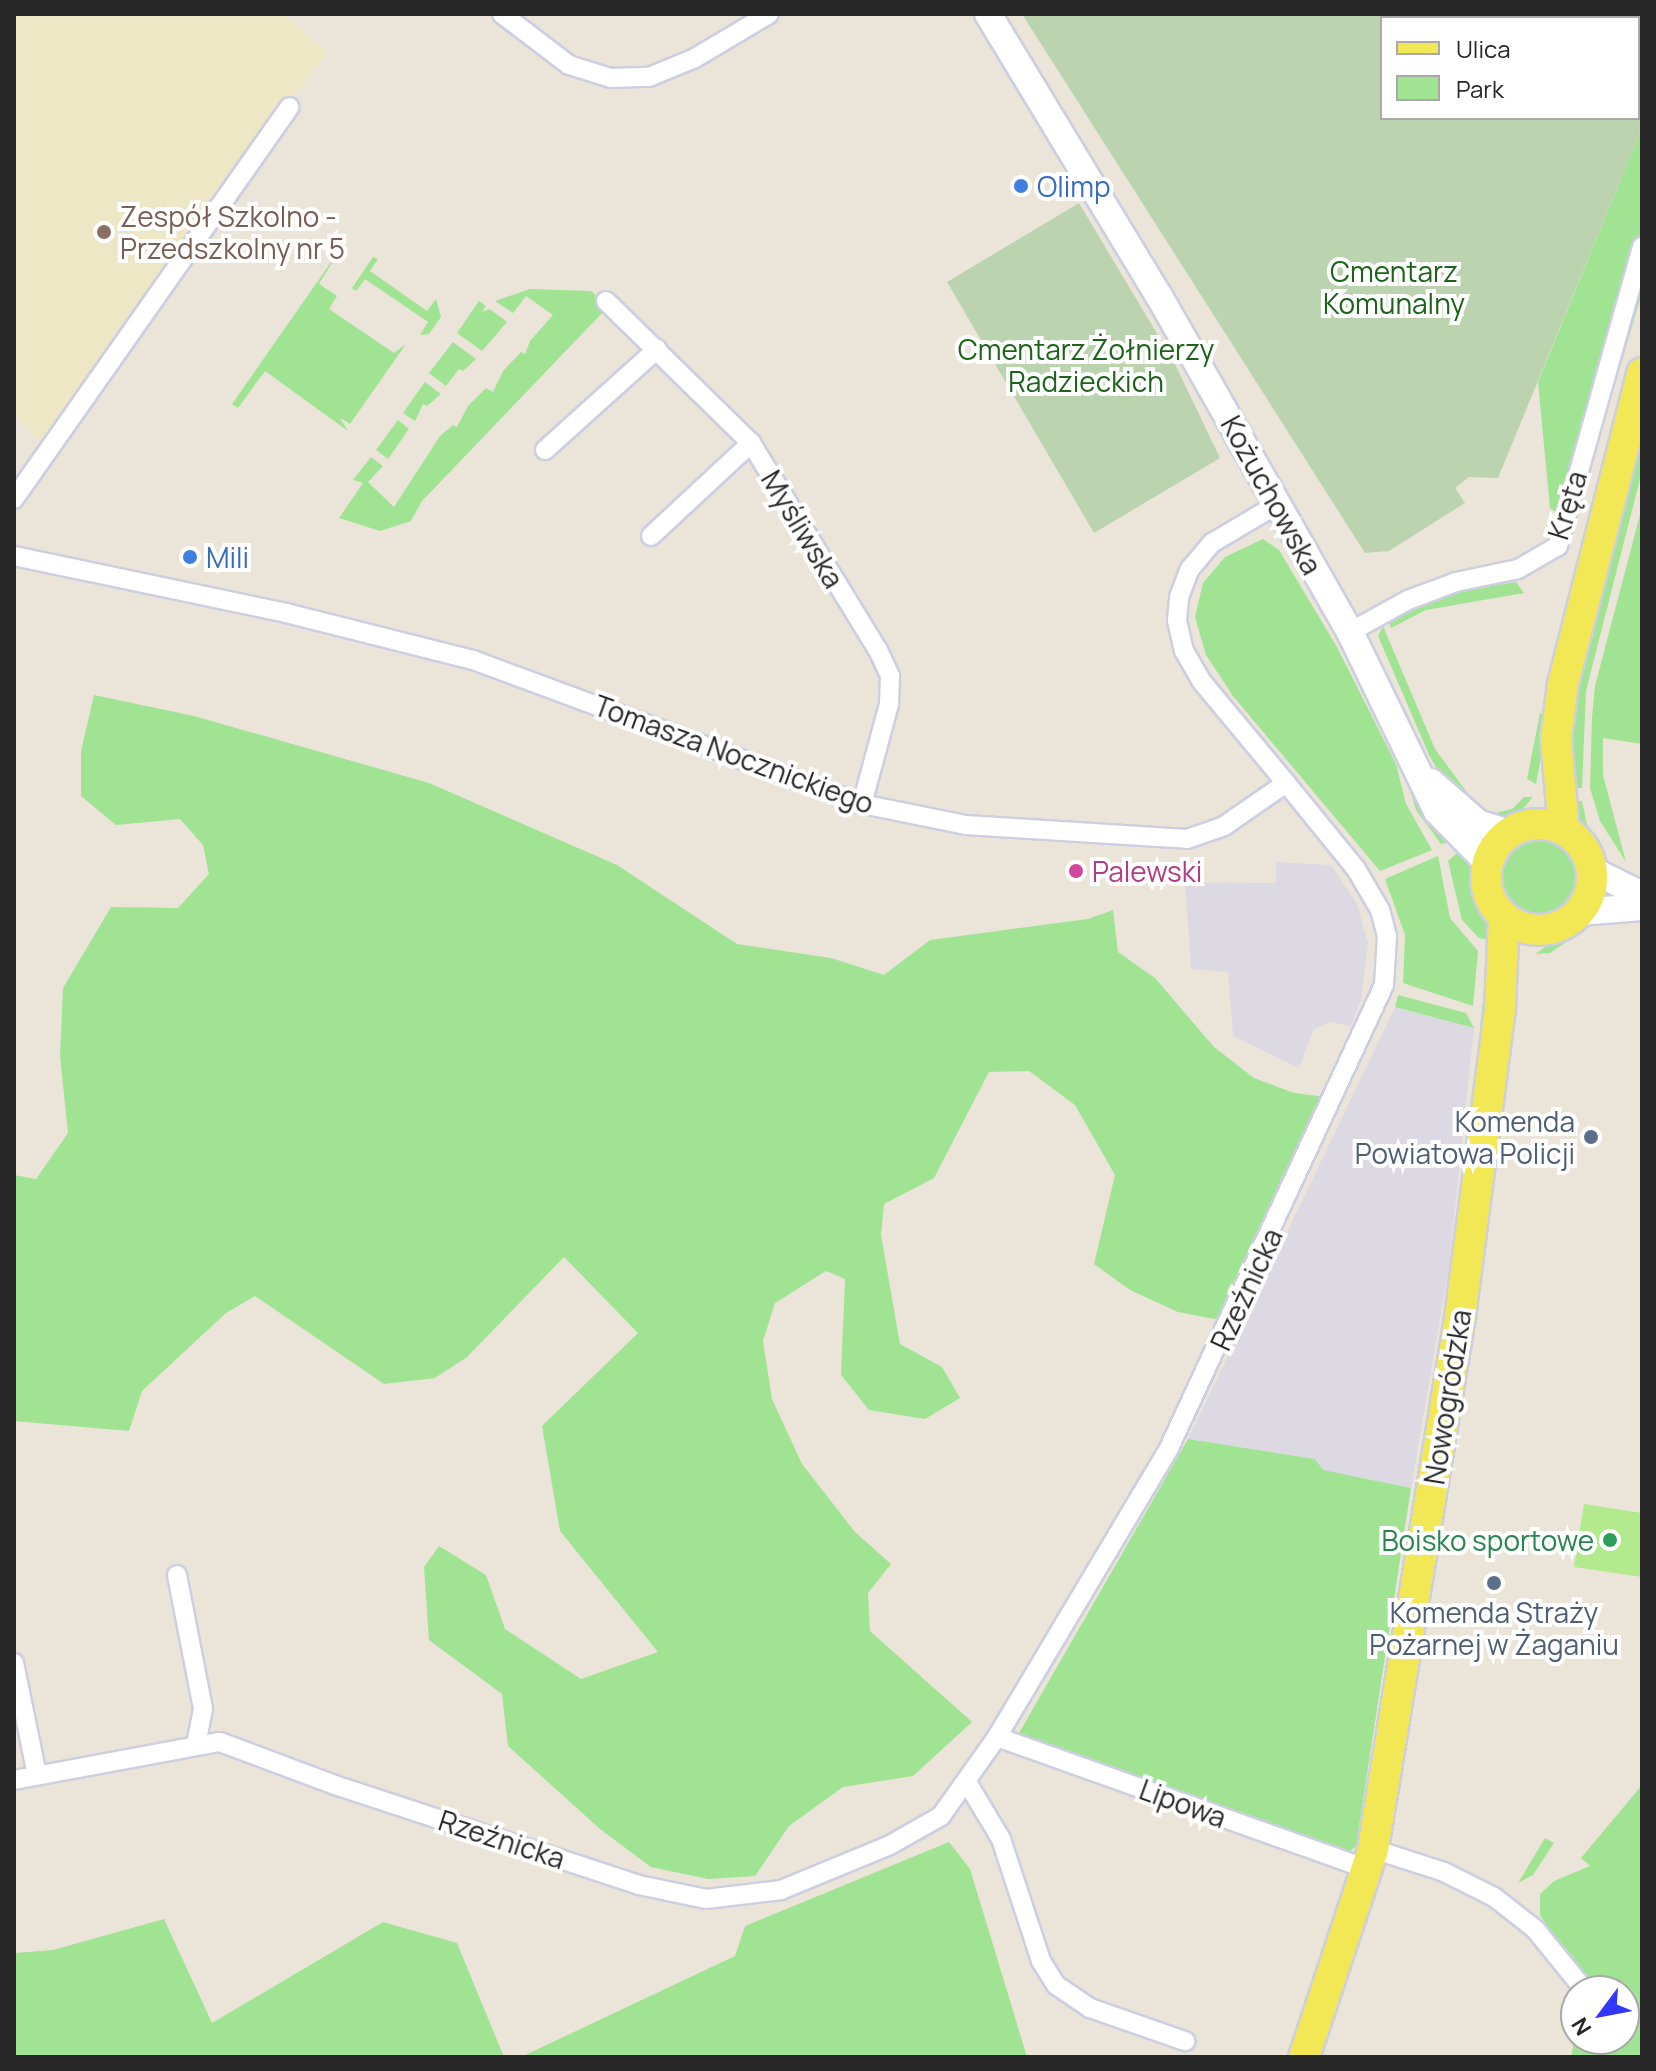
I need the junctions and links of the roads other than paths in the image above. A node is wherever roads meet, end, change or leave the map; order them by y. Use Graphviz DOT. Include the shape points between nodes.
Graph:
graph roads {
  1 [pos="502,14"];
  2 [pos="769,14"];
  3 [pos="988,14"];
  4 [pos="289,107"];
  5 [pos="1642,247"];
  6 [pos="606,301"];
  7 [pos="657,349"];
  8 [pos="1642,373"];
  9 [pos="751,443"];
  10 [pos="545,450"];
  11 [pos="14,499"];
  12 [pos="1276,505"];
  13 [pos="651,536"];
  14 [pos="14,556"];
  15 [pos="1350,632"];
  16 [pos="1556,738"];
  17 [pos="1423,774"];
  18 [pos="1286,783"];
  19 [pos="862,804"];
  20 [pos="1521,829"];
  21 [pos="1564,830"];
  22 [pos="1488,863"];
  23 [pos="1592,870"];
  24 [pos="1642,895"];
  25 [pos="1642,907"];
  26 [pos="1579,912"];
  27 [pos="1504,917"];
  28 [pos="1548,930"];
  29 [pos="1500,1011"];
  30 [pos="177,1575"];
  31 [pos="14,1663"];
  32 [pos="997,1737"];
  33 [pos="196,1744"];
  34 [pos="37,1775"];
  35 [pos="14,1780"];
  36 [pos="968,1784"];
  37 [pos="1370,1859"];
  38 [pos="1572,1975"];
  39 [pos="1185,2041"];
  40 [pos="1304,2057"];
  1 -- 2 [label="street" via="569,65 611,78 649,77 672,68"];
  3 -- 12 [label="main road, Kożuchowska" via="1159,296"];
  4 -- 11 [label="street"];
  5 -- 15 [label="street, Kręta" via="1558,546 1518,569 1456,582 1408,600"];
  6 -- 7 [label="street, Myśliwska"];
  7 -- 9 [label="street, Myśliwska"];
  7 -- 10 [label="street"];
  8 -- 16 [label="main road" via="1569,652"];
  9 -- 13 [label="street"];
  9 -- 19 [label="street, Myśliwska" via="890,676 889,704"];
  12 -- 15 [label="main road, Kożuchowska"];
  12 -- 18 [label="street" via="1212,543 1197,560 1179,597 1177,621 1184,651 1202,682"];
  14 -- 19 [label="street, Tomasza Nocznickiego" via="286,613 473,660"];
  15 -- 17 [label="main road, Kożuchowska"];
  16 -- 20 [label="main road"];
  16 -- 21 [label="main road"];
  17 -- 20 [label="main road, Kożuchowska" via="1478,823"];
  17 -- 22 [label="main road, Kożuchowska" via="1446,824"];
  18 -- 19 [label="street, Tomasza Nocznickiego" via="1224,826 1187,839 966,825"];
  18 -- 32 [label="street, Rzeźnicka" via="1356,869 1380,910 1387,936 1384,985 1169,1448"];
  20 -- 21 [label="main road"];
  20 -- 22 [label="main road"];
  21 -- 23 [label="main road" via="1583,847"];
  22 -- 27 [label="main road" via="1488,892"];
  23 -- 24 [label="main road"];
  23 -- 26 [label="main road" via="1592,885"];
  25 -- 26 [label="main road"];
  26 -- 28 [label="main road"];
  27 -- 28 [label="main road" via="1524,929"];
  27 -- 29 [label="main road, Nowogródzka"];
  28 -- 29 [label="main road, Nowogródzka" via="1525,957"];
  29 -- 37 [label="main road, Nowogródzka" via="1460,1317"];
  30 -- 33 [label="street" via="203,1709"];
  31 -- 34 [label="street"];
  32 -- 36 [label="street, Rzeźnicka"];
  32 -- 37 [label="street, Lipowa"];
  33 -- 34 [label="street, Rzeźnicka"];
  33 -- 36 [label="street, Rzeźnicka" via="220,1742 639,1885 706,1899 781,1890 890,1845 941,1816"];
  34 -- 35 [label="street, Rzeźnicka"];
  36 -- 39 [label="street" via="1001,1839 1041,1961 1056,1985 1090,2008"];
  37 -- 38 [label="street, Lipowa" via="1444,1872 1494,1897 1535,1929"];
  37 -- 40 [label="main road, Nowogródzka"];
}
